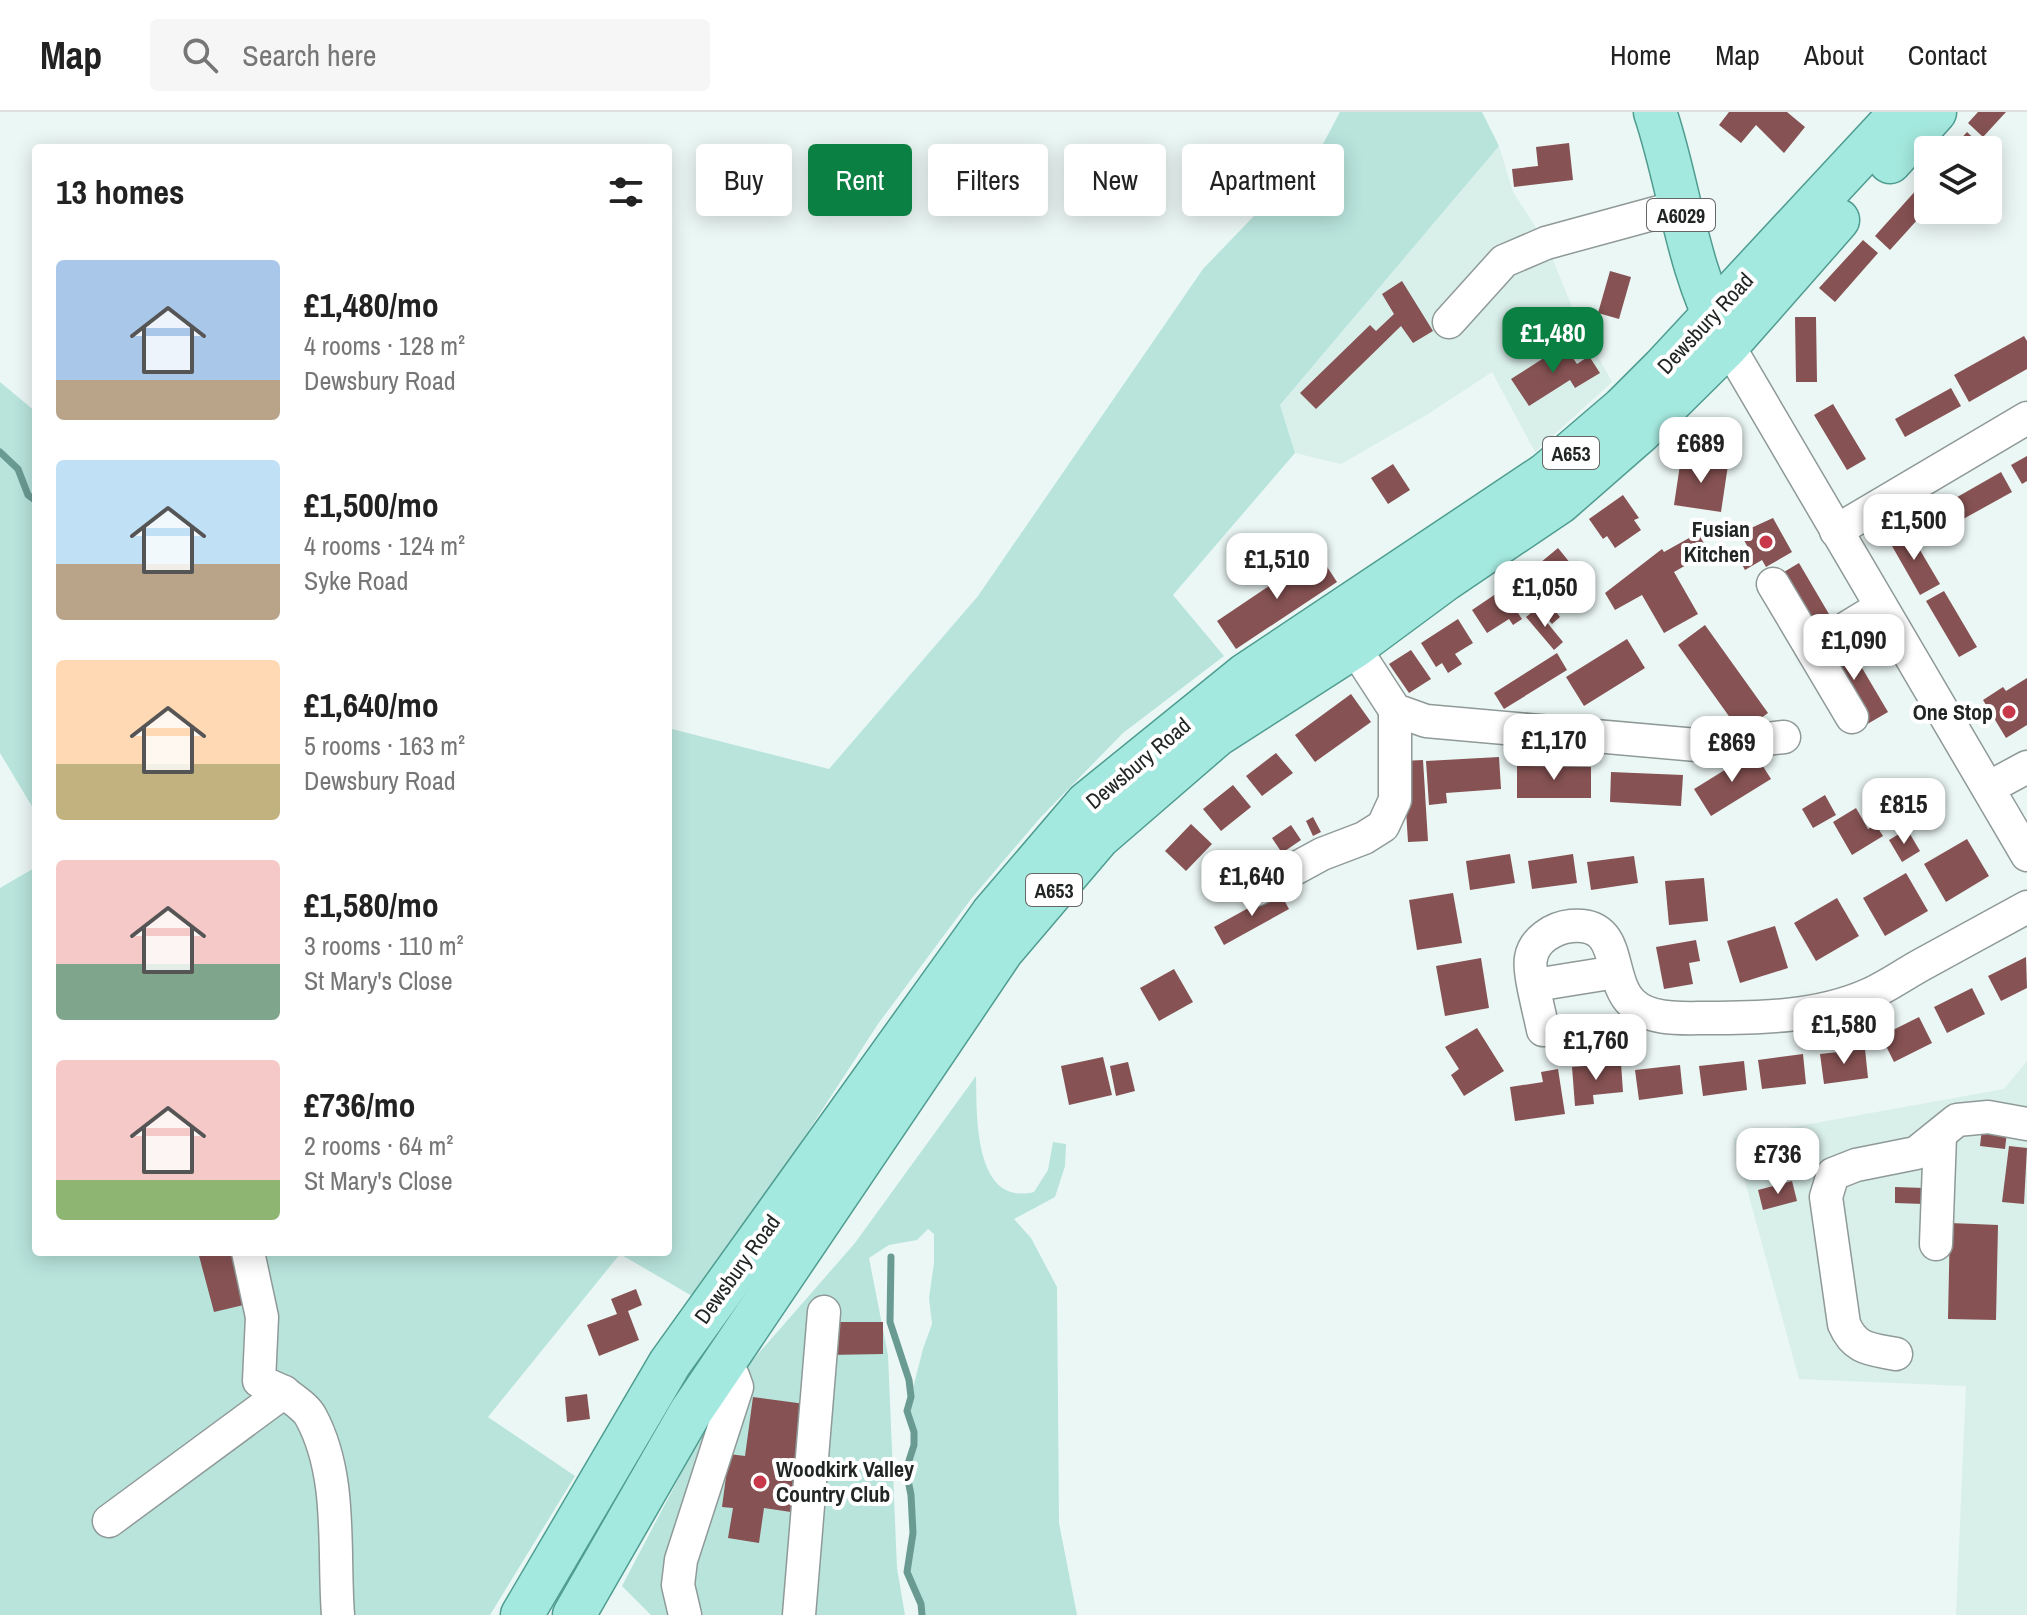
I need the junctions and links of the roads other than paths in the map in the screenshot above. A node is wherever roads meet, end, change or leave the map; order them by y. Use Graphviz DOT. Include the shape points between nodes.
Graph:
graph roads {
  1 [pos="1655,112"];
  2 [pos="1901,112"];
  3 [pos="1935,112"];
  4 [pos="1678,207"];
  5 [pos="1449,322"];
  6 [pos="1721,331"];
  7 [pos="2027,418"];
  8 [pos="1836,531"];
  9 [pos="1773,584"];
  10 [pos="1881,607"];
  11 [pos="1354,647"];
  12 [pos="1812,649"];
  13 [pos="1395,710"];
  14 [pos="1852,717"];
  15 [pos="1784,737"];
  16 [pos="2027,767"];
  17 [pos="1988,788"];
  18 [pos="2027,855"];
  19 [pos="1256,890"];
  20 [pos="2027,907"];
  21 [pos="1616,972"];
  22 [pos="1535,985"];
  23 [pos="1543,1030"];
  24 [pos="2027,1124"];
  25 [pos="1940,1136"];
  26 [pos="1936,1244"];
  27 [pos="249,1256"];
  28 [pos="824,1312"];
  29 [pos="1896,1354"];
  30 [pos="723,1364"];
  31 [pos="284,1392"];
  32 [pos="109,1521"];
  33 [pos="338,1615"];
  34 [pos="522,1615"];
  35 [pos="574,1615"];
  36 [pos="685,1615"];
  37 [pos="799,1615"];
  1 -- 4 [label="main road, A6029"];
  2 -- 6 [label="main road, Dewsbury Road / A653"];
  3 -- 6 [label="main road, Dewsbury Road / A653"];
  4 -- 5 [label="street" via="1546,243 1504,261"];
  4 -- 6 [label="main road, A6029"];
  6 -- 8 [label="street"];
  6 -- 11 [label="main road, Dewsbury Road / A653" via="1640,432 1560,502"];
  6 -- 34 [label="main road, Dewsbury Road / A653" via="1546,474 1245,675 1087,803 992,914 670,1363"];
  7 -- 8 [label="street"];
  8 -- 10 [label="street"];
  9 -- 12 [label="street"];
  10 -- 12 [label="street"];
  10 -- 17 [label="street"];
  11 -- 13 [label="street"];
  11 -- 30 [label="main road, Dewsbury Road / A653" via="1217,735 1099,837 1002,951"];
  12 -- 14 [label="street"];
  13 -- 15 [label="street" via="1426,721 1708,746"];
  13 -- 19 [label="street" via="1395,800 1383,826"];
  16 -- 17 [label="street"];
  17 -- 18 [label="street"];
  20 -- 21 [label="street" via="1867,995 1767,1019 1650,1013 1632,1003"];
  21 -- 22 [label="street"];
  21 -- 22 [label="street" via="1611,945 1601,934 1573,925 1546,935 1536,946 1530,960"];
  22 -- 23 [label="street"];
  24 -- 25 [label="street" via="1988,1117 1957,1120"];
  25 -- 26 [label="street"];
  25 -- 29 [label="street" via="1916,1153 1833,1174 1826,1197 1850,1339"];
  27 -- 31 [label="street" via="262,1317 259,1381"];
  28 -- 37 [label="street"];
  30 -- 35 [label="main road, Dewsbury Road / A653"];
  30 -- 36 [label="street" via="737,1387 681,1560 678,1585"];
  31 -- 32 [label="street"];
  31 -- 33 [label="street" via="310,1415 327,1457"];
}
